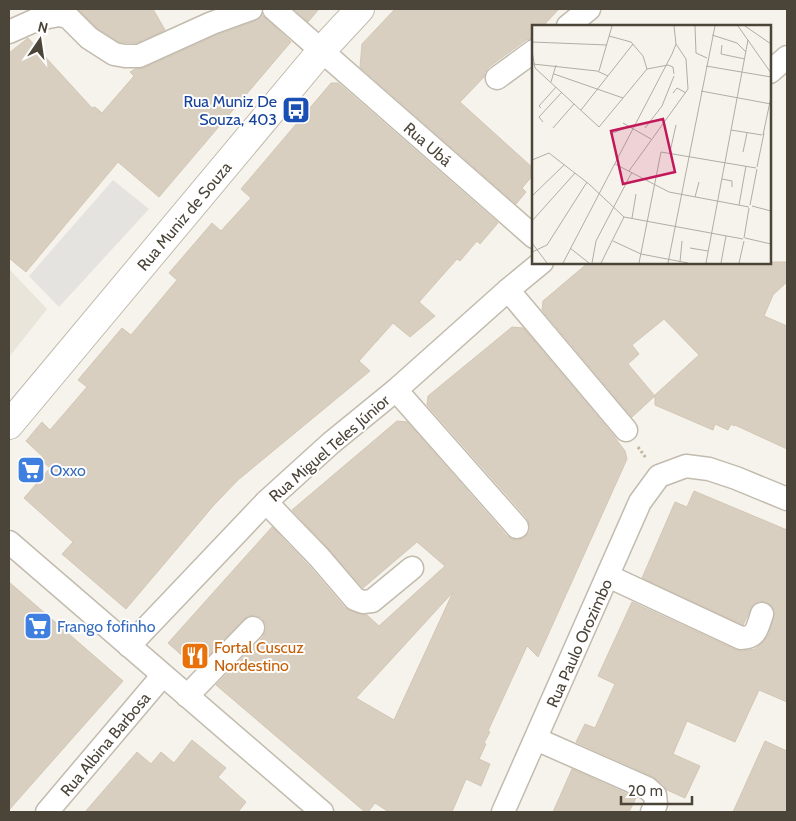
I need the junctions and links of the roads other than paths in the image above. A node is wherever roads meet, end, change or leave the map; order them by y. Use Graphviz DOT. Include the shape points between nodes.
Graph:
graph roads {
  1 [pos="251,9"];
  2 [pos="274,9"];
  3 [pos="360,9"];
  4 [pos="590,9"];
  5 [pos="569,25"];
  6 [pos="9,32"];
  7 [pos="322,50"];
  8 [pos="532,52"];
  9 [pos="787,57"];
  10 [pos="771,71"];
  11 [pos="497,78"];
  12 [pos="532,235"];
  13 [pos="540,264"];
  14 [pos="508,290"];
  15 [pos="396,390"];
  16 [pos="9,425"];
  17 [pos="626,430"];
  18 [pos="787,499"];
  19 [pos="266,502"];
  20 [pos="517,527"];
  21 [pos="9,542"];
  22 [pos="412,568"];
  23 [pos="608,576"];
  24 [pos="762,614"];
  25 [pos="254,628"];
  26 [pos="129,646"];
  27 [pos="163,675"];
  28 [pos="187,696"];
  29 [pos="536,739"];
  30 [pos="47,812"];
  31 [pos="322,812"];
  32 [pos="503,812"];
  33 [pos="652,812"];
  1 -- 6 [label="street" via="139,56 114,54 89,38 68,17 59,15 38,19"];
  2 -- 7 [label="street, Rua Ubá"];
  3 -- 7 [label="street, Rua Muniz de Souza"];
  4 -- 5 [label="street"];
  7 -- 12 [label="street, Rua Ubá"];
  7 -- 16 [label="street, Rua Muniz de Souza"];
  8 -- 11 [label="street"];
  9 -- 10 [label="street"];
  13 -- 14 [label="street, Rua Miguel Teles Júnior"];
  14 -- 15 [label="street, Rua Miguel Teles Júnior"];
  14 -- 17 [label="street"];
  15 -- 19 [label="street, Rua Miguel Teles Júnior"];
  15 -- 20 [label="street"];
  18 -- 23 [label="street, Rua Paulo Orozimbo" via="709,469 686,466 659,476 640,502"];
  19 -- 22 [label="street" via="355,599 363,602 372,600"];
  19 -- 26 [label="street, Rua Miguel Teles Júnior"];
  21 -- 26 [label="street"];
  23 -- 24 [label="street" via="741,638 754,634"];
  23 -- 29 [label="street, Rua Paulo Orozimbo"];
  25 -- 28 [label="street"];
  26 -- 27 [label="street"];
  27 -- 28 [label="street"];
  27 -- 30 [label="street, Rua Albina Barbosa"];
  28 -- 31 [label="street"];
  29 -- 32 [label="street, Rua Paulo Orozimbo"];
  29 -- 33 [label="street" via="648,788 655,795 656,804"];
}
